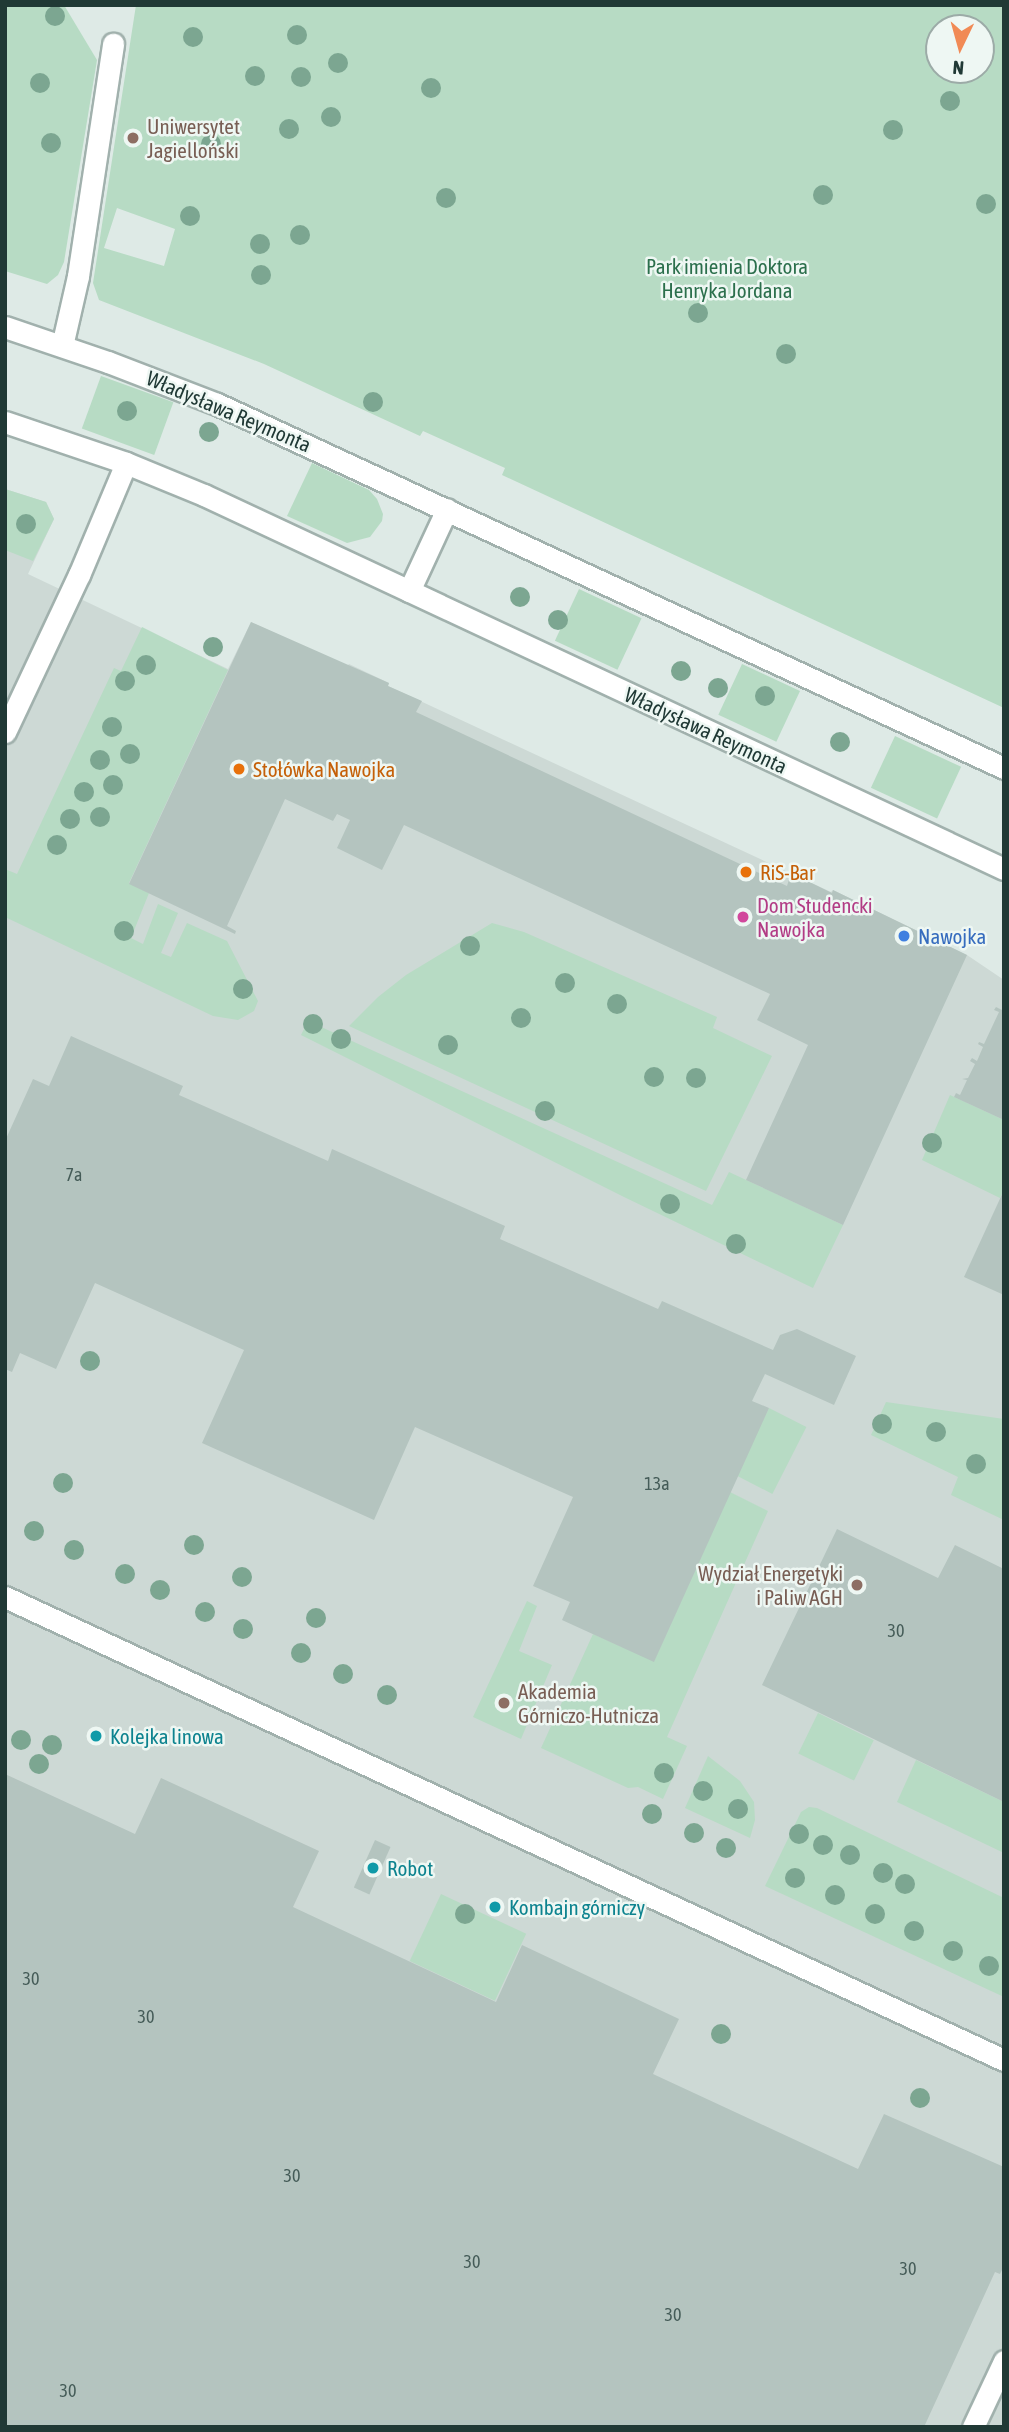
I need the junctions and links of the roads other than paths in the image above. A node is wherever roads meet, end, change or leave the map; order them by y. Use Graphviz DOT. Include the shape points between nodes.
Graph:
graph roads {
  1 [pos="113,44"];
  2 [pos="5,327"];
  3 [pos="62,346"];
  4 [pos="5,422"];
  5 [pos="126,463"];
  6 [pos="446,509"];
  7 [pos="409,591"];
  8 [pos="5,732"];
  9 [pos="1004,768"];
  10 [pos="1004,869"];
  11 [pos="5,1597"];
  12 [pos="1004,2060"];
  13 [pos="1004,2361"];
  14 [pos="973,2427"];
  1 -- 3 [label="street" via="78,276"];
  2 -- 3 [label="street, Władysława Reymonta"];
  3 -- 6 [label="street, Władysława Reymonta" via="217,404"];
  4 -- 5 [label="street, Władysława Reymonta"];
  5 -- 7 [label="street, Władysława Reymonta"];
  5 -- 8 [label="street"];
  6 -- 7 [label="street"];
  6 -- 9 [label="street, Władysława Reymonta"];
  7 -- 10 [label="street, Władysława Reymonta"];
  11 -- 12 [label="street"];
  13 -- 14 [label="street"];
}
